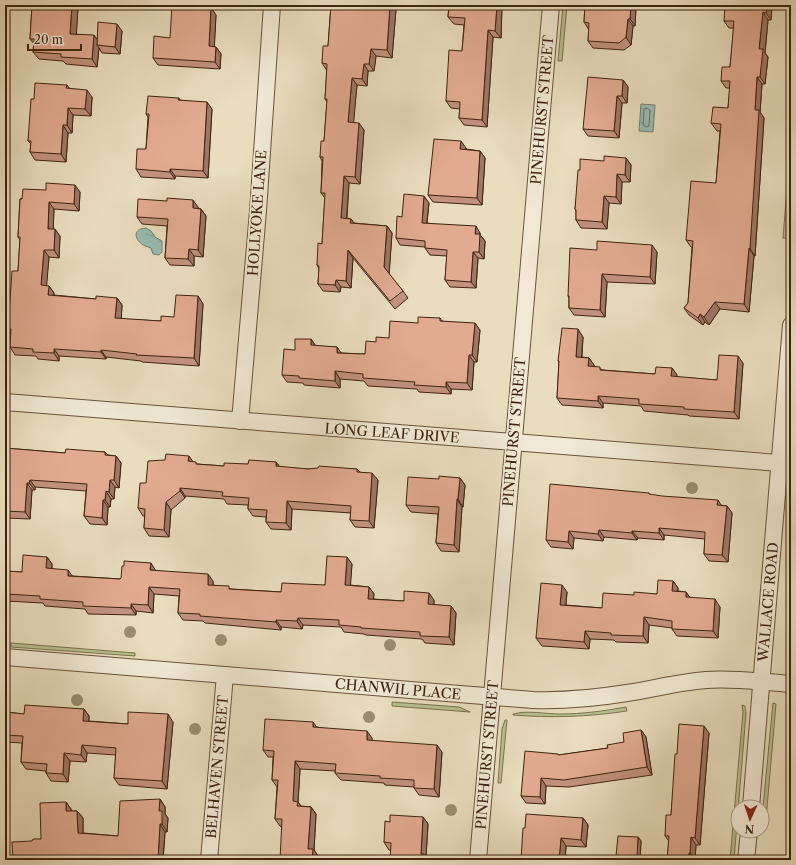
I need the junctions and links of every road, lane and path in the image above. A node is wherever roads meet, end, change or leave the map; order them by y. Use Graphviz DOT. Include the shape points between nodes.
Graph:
graph roads {
  1 [pos="272,5"];
  2 [pos="551,5"];
  3 [pos="791,325"];
  4 [pos="5,402"];
  5 [pos="240,421"];
  6 [pos="513,442"];
  7 [pos="779,463"];
  8 [pos="5,657"];
  9 [pos="225,675"];
  10 [pos="762,682"];
  11 [pos="791,684"];
  12 [pos="492,697"];
  13 [pos="752,799"];
  14 [pos="747,839"];
  15 [pos="209,860"];
  16 [pos="478,860"];
  17 [pos="746,860"];
  1 -- 5 [label="street, HOLLYOKE LANE"];
  2 -- 6 [label="street, PINEHURST STREET"];
  3 -- 7 [label="street, WALLACE ROAD"];
  4 -- 5 [label="street, LONG LEAF DRIVE"];
  5 -- 6 [label="street, LONG LEAF DRIVE"];
  6 -- 7 [label="street, LONG LEAF DRIVE"];
  6 -- 12 [label="street, PINEHURST STREET"];
  7 -- 10 [label="street, WALLACE ROAD"];
  8 -- 9 [label="street, CHANWIL PLACE"];
  9 -- 12 [label="street, CHANWIL PLACE"];
  9 -- 15 [label="street, BELHAVEN STREET"];
  10 -- 11 [label="street, CHANWIL PLACE"];
  10 -- 12 [label="street, CHANWIL PLACE" via="705,680 585,699"];
  10 -- 13 [label="street, WALLACE ROAD"];
  12 -- 16 [label="street, PINEHURST STREET"];
  14 -- 17 [label="street"];
}
